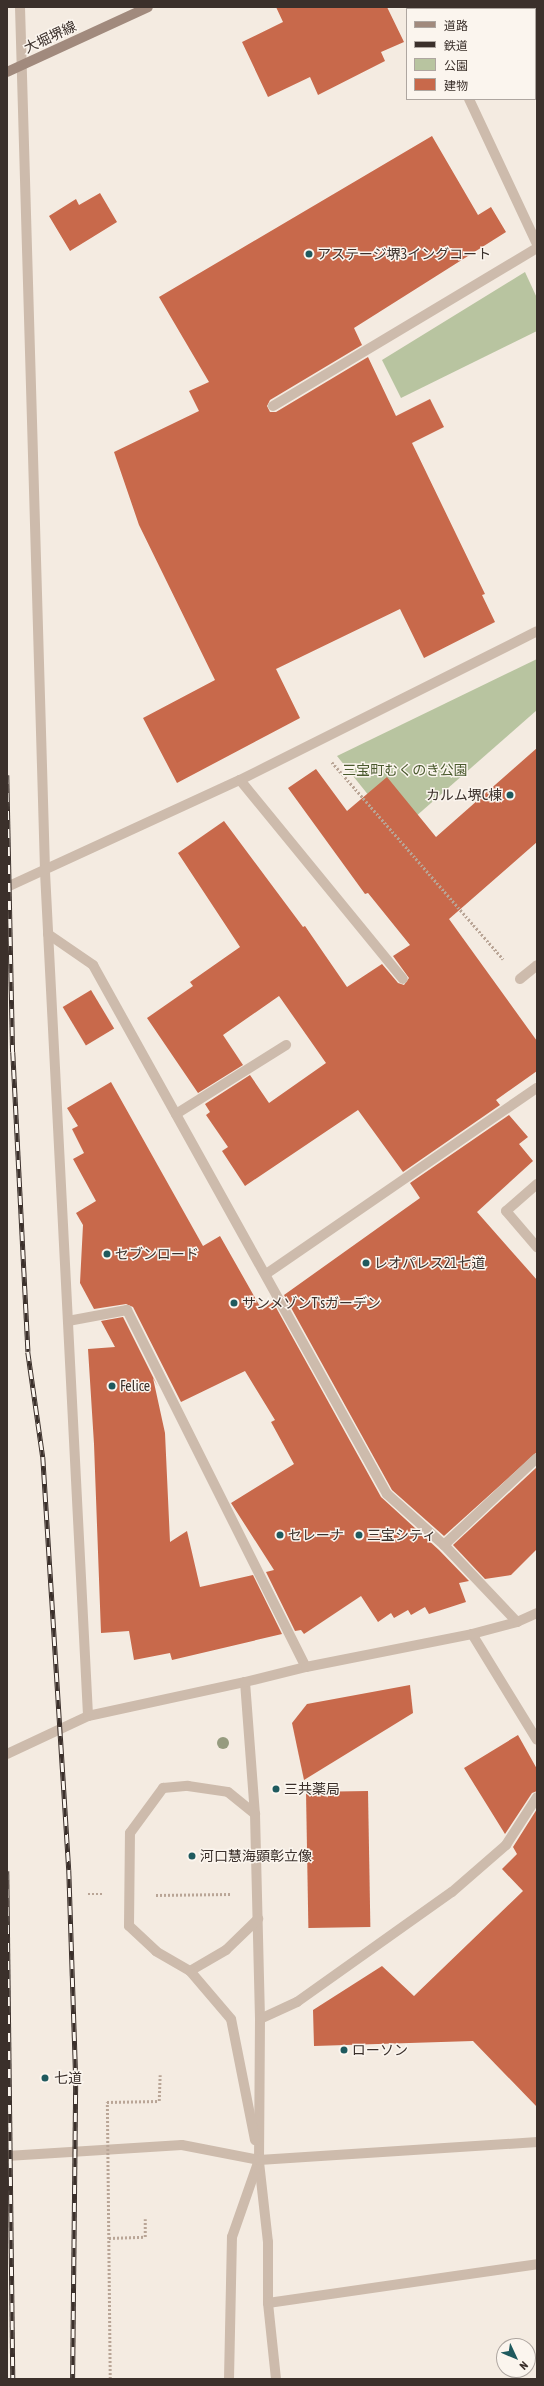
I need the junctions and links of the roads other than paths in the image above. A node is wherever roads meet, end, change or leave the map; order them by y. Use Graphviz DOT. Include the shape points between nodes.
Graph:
graph roads {
  1 [pos="20,7"];
  2 [pos="148,7"];
  3 [pos="21,65"];
  4 [pos="7,72"];
  5 [pos="470,100"];
  6 [pos="537,244"];
  7 [pos="537,248"];
  8 [pos="273,406"];
  9 [pos="537,630"];
  10 [pos="240,780"];
  11 [pos="45,872"];
  12 [pos="7,888"];
  13 [pos="48,934"];
  14 [pos="537,965"];
  15 [pos="403,979"];
  16 [pos="520,979"];
  17 [pos="286,1045"];
  18 [pos="537,1088"];
  19 [pos="176,1114"];
  20 [pos="537,1184"];
  21 [pos="537,1247"];
  22 [pos="266,1274"];
  23 [pos="68,1321"];
  24 [pos="537,1458"];
  25 [pos="444,1545"];
  26 [pos="537,1613"];
  27 [pos="517,1622"];
  28 [pos="472,1634"];
  29 [pos="306,1667"];
  30 [pos="245,1682"];
  31 [pos="88,1716"];
  32 [pos="537,1740"];
  33 [pos="7,1754"];
  34 [pos="537,1797"];
  35 [pos="255,1814"];
  36 [pos="258,1919"];
  37 [pos="190,1971"];
  38 [pos="260,2019"];
  39 [pos="537,2142"];
  40 [pos="7,2156"];
  41 [pos="259,2160"];
  42 [pos="537,2264"];
  43 [pos="268,2303"];
  44 [pos="229,2379"];
  45 [pos="276,2379"];
  1 -- 3 [label="street"];
  2 -- 3 [label="main road, 大堀堺線"];
  3 -- 4 [label="main road, 大堀堺線"];
  3 -- 11 [label="street"];
  5 -- 6 [label="street"];
  7 -- 8 [label="street"];
  9 -- 10 [label="street"];
  10 -- 11 [label="street"];
  10 -- 15 [label="street"];
  11 -- 12 [label="street"];
  11 -- 13 [label="street"];
  13 -- 19 [label="street" via="93,965"];
  13 -- 23 [label="street"];
  14 -- 16 [label="street"];
  17 -- 19 [label="street"];
  18 -- 22 [label="street"];
  19 -- 22 [label="street"];
  20 -- 21 [label="street" via="506,1211"];
  22 -- 25 [label="street" via="388,1494"];
  23 -- 29 [label="street" via="127,1310"];
  23 -- 31 [label="street"];
  24 -- 25 [label="street"];
  25 -- 27 [label="street"];
  26 -- 27 [label="street"];
  27 -- 28 [label="street"];
  28 -- 29 [label="street"];
  28 -- 32 [label="street"];
  29 -- 30 [label="street"];
  30 -- 31 [label="street"];
  30 -- 35 [label="street"];
  31 -- 33 [label="street"];
  34 -- 38 [label="street" via="506,1845 452,1892 297,2002"];
  35 -- 36 [label="street"];
  35 -- 37 [label="street" via="228,1792 188,1786 163,1788 130,1833 128,1926 156,1951"];
  36 -- 37 [label="street" via="226,1950"];
  36 -- 38 [label="street"];
  37 -- 41 [label="street" via="231,2019"];
  38 -- 41 [label="street"];
  39 -- 41 [label="street"];
  40 -- 41 [label="street" via="182,2146"];
  41 -- 43 [label="street" via="268,2242"];
  41 -- 44 [label="street" via="232,2237"];
  42 -- 43 [label="street"];
  43 -- 45 [label="street"];
}
